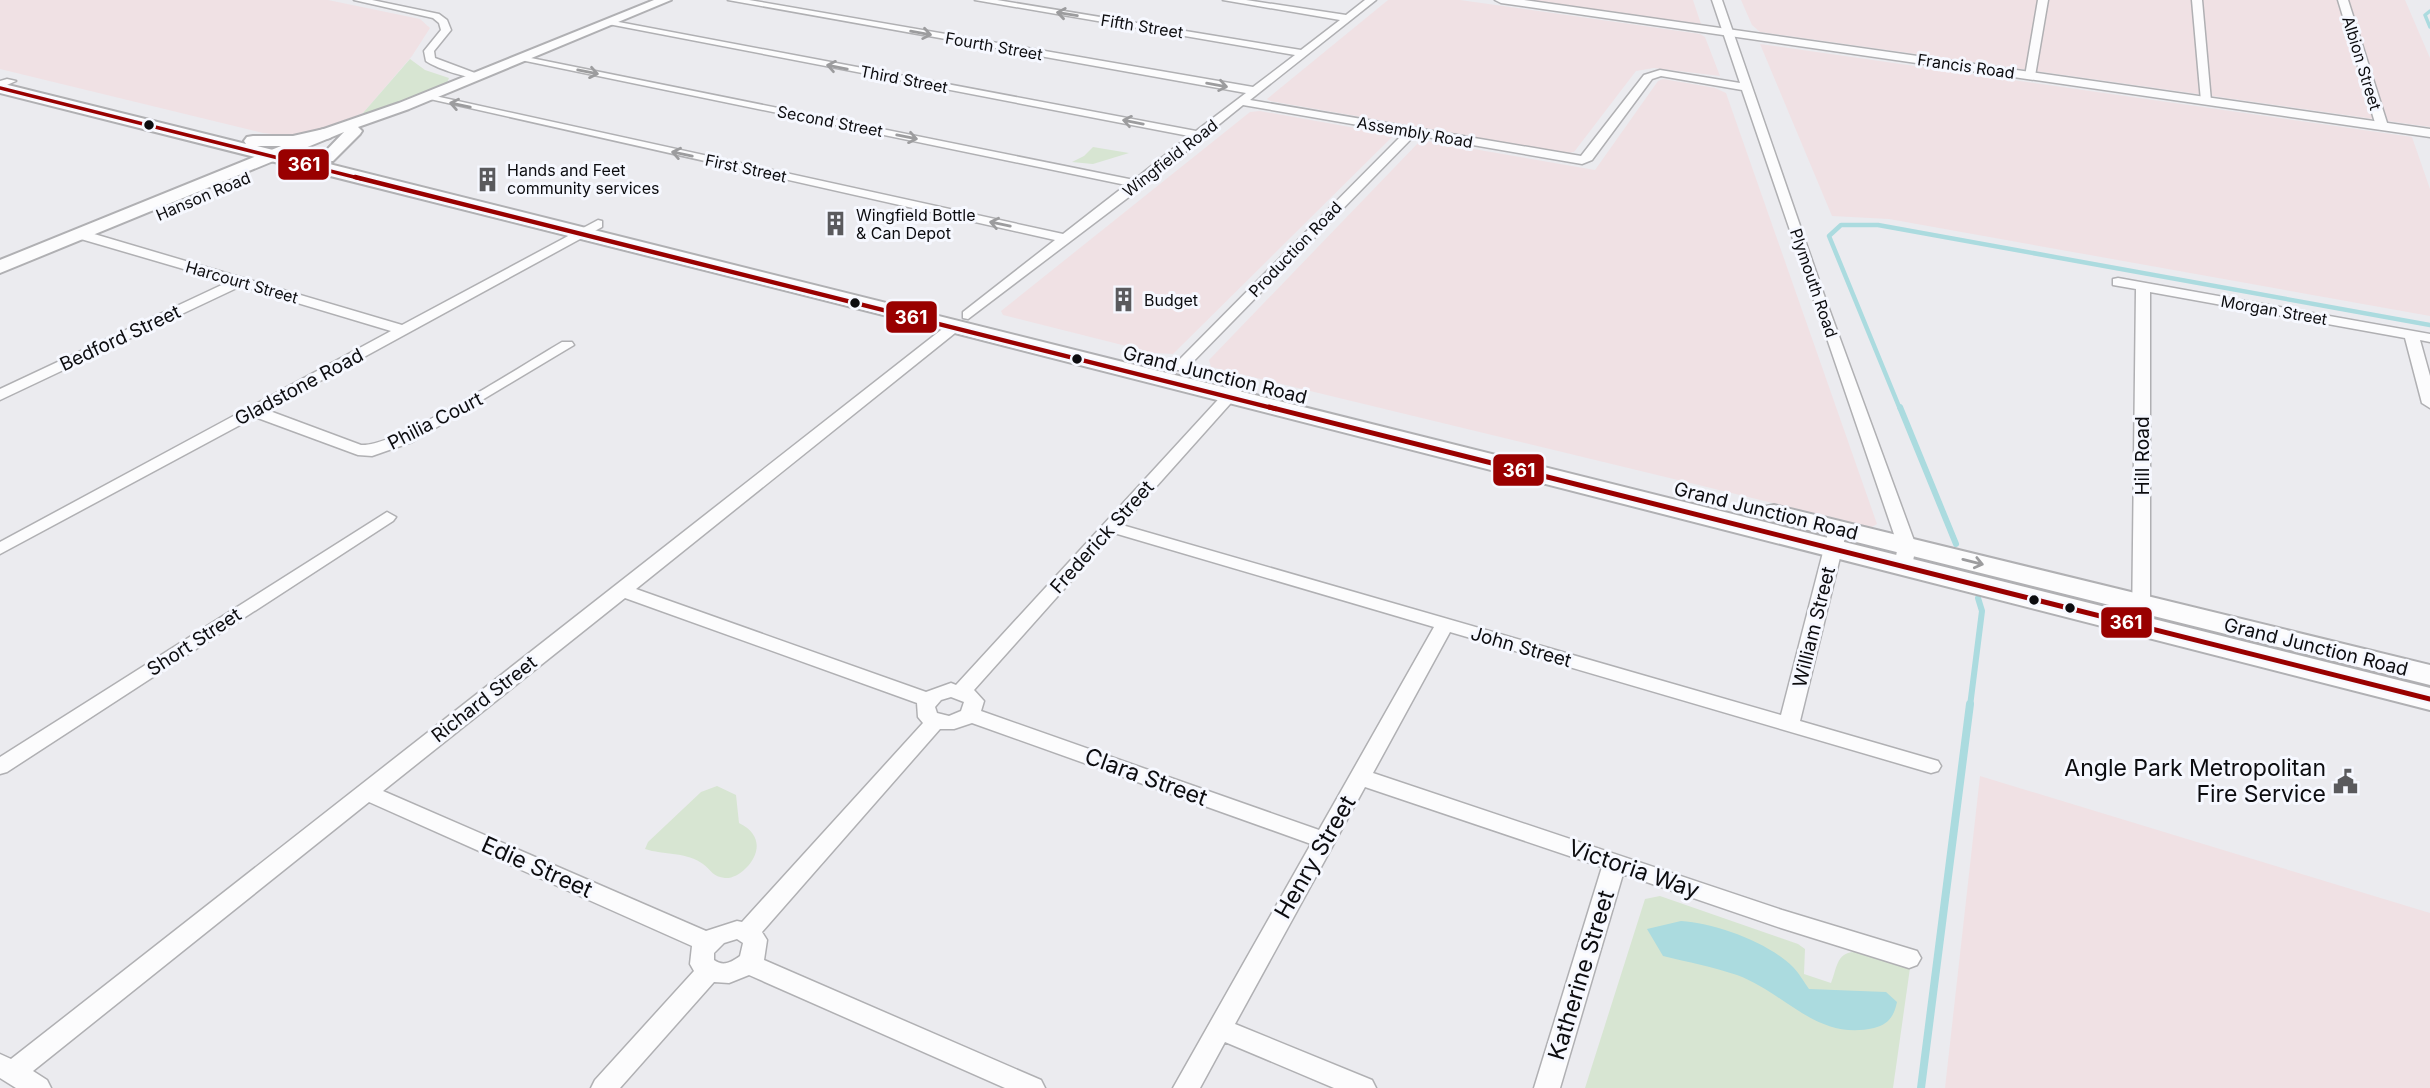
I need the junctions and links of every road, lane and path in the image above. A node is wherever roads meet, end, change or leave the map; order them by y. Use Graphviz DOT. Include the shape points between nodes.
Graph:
graph roads {
  1 [pos="359,0"];
  2 [pos="665,0"];
  3 [pos="733,0"];
  4 [pos="980,0"];
  5 [pos="1228,0"];
  6 [pos="1371,0"];
  7 [pos="1501,0"];
  8 [pos="1717,0"];
  9 [pos="2043,0"];
  10 [pos="2197,0"];
  11 [pos="2343,0"];
  12 [pos="1347,18"];
  13 [pos="608,23"];
  14 [pos="1728,32"];
  15 [pos="1304,52"];
  16 [pos="521,59"];
  17 [pos="478,76"];
  18 [pos="2030,76"];
  19 [pos="3,83"];
  20 [pos="1746,87"];
  21 [pos="1255,92"];
  22 [pos="426,97"];
  23 [pos="2206,101"];
  24 [pos="1242,102"];
  25 [pos="404,106"];
  26 [pos="2382,126"];
  27 [pos="354,131"];
  28 [pos="1411,132"];
  29 [pos="2430,133"];
  30 [pos="324,134"];
  31 [pos="1200,135"];
  32 [pos="247,145"];
  33 [pos="305,153"];
  34 [pos="281,155"];
  35 [pos="327,158"];
  36 [pos="223,175"];
  37 [pos="1138,184"];
  38 [pos="589,229"];
  39 [pos="88,237"];
  40 [pos="1066,239"];
  41 [pos="0,267"];
  42 [pos="0,280"];
  43 [pos="239,282"];
  44 [pos="2118,282"];
  45 [pos="2143,286"];
  46 [pos="962,321"];
  47 [pos="404,330"];
  48 [pos="2412,335"];
  49 [pos="2430,338"];
  50 [pos="567,345"];
  51 [pos="1180,367"];
  52 [pos="1235,389"];
  53 [pos="0,394"];
  54 [pos="2430,402"];
  55 [pos="254,411"];
  56 [pos="387,517"];
  57 [pos="1111,527"];
  58 [pos="1836,539"];
  59 [pos="0,549"];
  60 [pos="1905,556"];
  61 [pos="621,590"];
  62 [pos="2141,615"];
  63 [pos="1445,625"];
  64 [pos="2430,675"];
  65 [pos="961,691"];
  66 [pos="929,699"];
  67 [pos="2430,699"];
  68 [pos="970,715"];
  69 [pos="935,722"];
  70 [pos="1789,725"];
  71 [pos="1931,766"];
  72 [pos="0,767"];
  73 [pos="1360,777"];
  74 [pos="366,792"];
  75 [pos="1323,840"];
  76 [pos="1615,863"];
  77 [pos="747,933"];
  78 [pos="708,942"];
  79 [pos="1909,958"];
  80 [pos="748,964"];
  81 [pos="709,971"];
  82 [pos="1219,1029"];
  83 [pos="6,1069"];
  84 [pos="38,1088"];
  85 [pos="604,1088"];
  86 [pos="1032,1088"];
  87 [pos="1186,1088"];
  88 [pos="1363,1088"];
  89 [pos="1547,1088"];
  1 -- 17 [label="street" via="436,16 446,30 429,51 430,59"];
  2 -- 13 [label="main road, Hanson Road"];
  3 -- 21 [label="street, Fourth Street, one-way"];
  15 -- 4 [label="street, Fifth Street, one-way"];
  5 -- 12 [label="street"];
  6 -- 12 [label="street, Wingfield Road"];
  7 -- 14 [label="street, Francis Road"];
  8 -- 14 [label="street, Plymouth Road"];
  9 -- 18 [label="street"];
  10 -- 23 [label="street"];
  11 -- 26 [label="street, Albion Street"];
  12 -- 15 [label="street, Wingfield Road"];
  13 -- 16 [label="main road, Hanson Road"];
  31 -- 13 [label="street, Third Street, one-way"];
  14 -- 18 [label="street, Francis Road"];
  14 -- 20 [label="street, Plymouth Road"];
  15 -- 21 [label="street, Wingfield Road"];
  16 -- 17 [label="main road, Hanson Road"];
  16 -- 37 [label="street, Second Street, one-way"];
  17 -- 22 [label="main road, Hanson Road"];
  18 -- 23 [label="street, Francis Road"];
  19 -- 32 [label="highway, Grand Junction Road"];
  20 -- 28 [label="street, Assembly Road" via="1660,73 1648,77 1582,160"];
  20 -- 60 [label="street, Plymouth Road"];
  21 -- 24 [label="street, Wingfield Road"];
  22 -- 25 [label="main road, Hanson Road"];
  40 -- 22 [label="street, First Street, one-way"];
  23 -- 26 [label="street, Francis Road"];
  24 -- 28 [label="street, Assembly Road"];
  24 -- 31 [label="street, Wingfield Road"];
  25 -- 27 [label="main road, Hanson Road"];
  25 -- 30 [label="main road, Hanson Road"];
  26 -- 29 [label="street, Francis Road"];
  27 -- 33 [label="main road, Hanson Road"];
  27 -- 35 [label="main road"];
  28 -- 51 [label="street, Production Road"];
  30 -- 32 [label="highway"];
  30 -- 34 [label="main road, Hanson Road"];
  31 -- 37 [label="street, Wingfield Road"];
  32 -- 34 [label="highway, Grand Junction Road"];
  32 -- 36 [label="main road" via="249,161"];
  33 -- 34 [label="highway, Grand Junction Road"];
  33 -- 35 [label="highway, Grand Junction Road"];
  34 -- 36 [label="main road, Hanson Road"];
  34 -- 38 [label="highway, Grand Junction Road"];
  34 -- 39 [label="main road, Hanson Road"];
  35 -- 38 [label="highway, Grand Junction Road"];
  36 -- 39 [label="main road, Hanson Road"];
  37 -- 40 [label="street, Wingfield Road"];
  38 -- 46 [label="highway, Grand Junction Road"];
  38 -- 47 [label="street, Gladstone Road"];
  39 -- 41 [label="main road, Hanson Road"];
  39 -- 42 [label="main road, Hanson Road"];
  39 -- 43 [label="street, Harcourt Street"];
  40 -- 46 [label="street, Wingfield Road"];
  43 -- 47 [label="street, Harcourt Street"];
  43 -- 53 [label="street, Bedford Street"];
  44 -- 45 [label="street, Morgan Street"];
  45 -- 48 [label="street, Morgan Street"];
  45 -- 62 [label="street, Hill Road"];
  46 -- 51 [label="highway, Grand Junction Road"];
  46 -- 52 [label="highway, Grand Junction Road"];
  46 -- 61 [label="street, Richard Street"];
  47 -- 55 [label="street, Gladstone Road"];
  48 -- 49 [label="street, Morgan Street"];
  48 -- 54 [label="street"];
  50 -- 55 [label="street, Philia Court" via="428,427 372,451 358,450"];
  51 -- 52 [label="highway, Grand Junction Road"];
  52 -- 57 [label="street, Frederick Street"];
  52 -- 58 [label="highway, Grand Junction Road"];
  55 -- 59 [label="street, Gladstone Road"];
  56 -- 72 [label="street, Short Street"];
  57 -- 63 [label="street, John Street"];
  57 -- 65 [label="street, Frederick Street"];
  58 -- 60 [label="highway, Grand Junction Road"];
  58 -- 70 [label="street, William Street"];
  60 -- 62 [label="highway, Grand Junction Road"];
  61 -- 66 [label="street"];
  61 -- 74 [label="street, Richard Street"];
  62 -- 64 [label="highway, Grand Junction Road"];
  62 -- 67 [label="highway, Grand Junction Road"];
  63 -- 70 [label="street, John Street"];
  63 -- 73 [label="street, Henry Street"];
  65 -- 66 [label="street" via="942,692"];
  65 -- 68 [label="street" via="974,701"];
  66 -- 69 [label="street" via="925,712"];
  68 -- 69 [label="street" via="955,723"];
  68 -- 75 [label="street, Clara Street"];
  69 -- 77 [label="street"];
  70 -- 71 [label="street, John Street"];
  73 -- 75 [label="street, Henry Street"];
  73 -- 76 [label="street, Victoria Way"];
  74 -- 78 [label="street, Edie Street"];
  74 -- 83 [label="street, Richard Street"];
  75 -- 82 [label="street, Henry Street"];
  76 -- 79 [label="street, Victoria Way"];
  76 -- 89 [label="street, Katherine Street"];
  77 -- 78 [label="street" via="726,931"];
  77 -- 80 [label="street" via="757,948"];
  78 -- 81 [label="street" via="700,957"];
  80 -- 81 [label="street" via="729,974"];
  80 -- 86 [label="street"];
  81 -- 85 [label="street"];
  82 -- 87 [label="street, Henry Street"];
  82 -- 88 [label="street"];
  83 -- 84 [label="street"];
}
